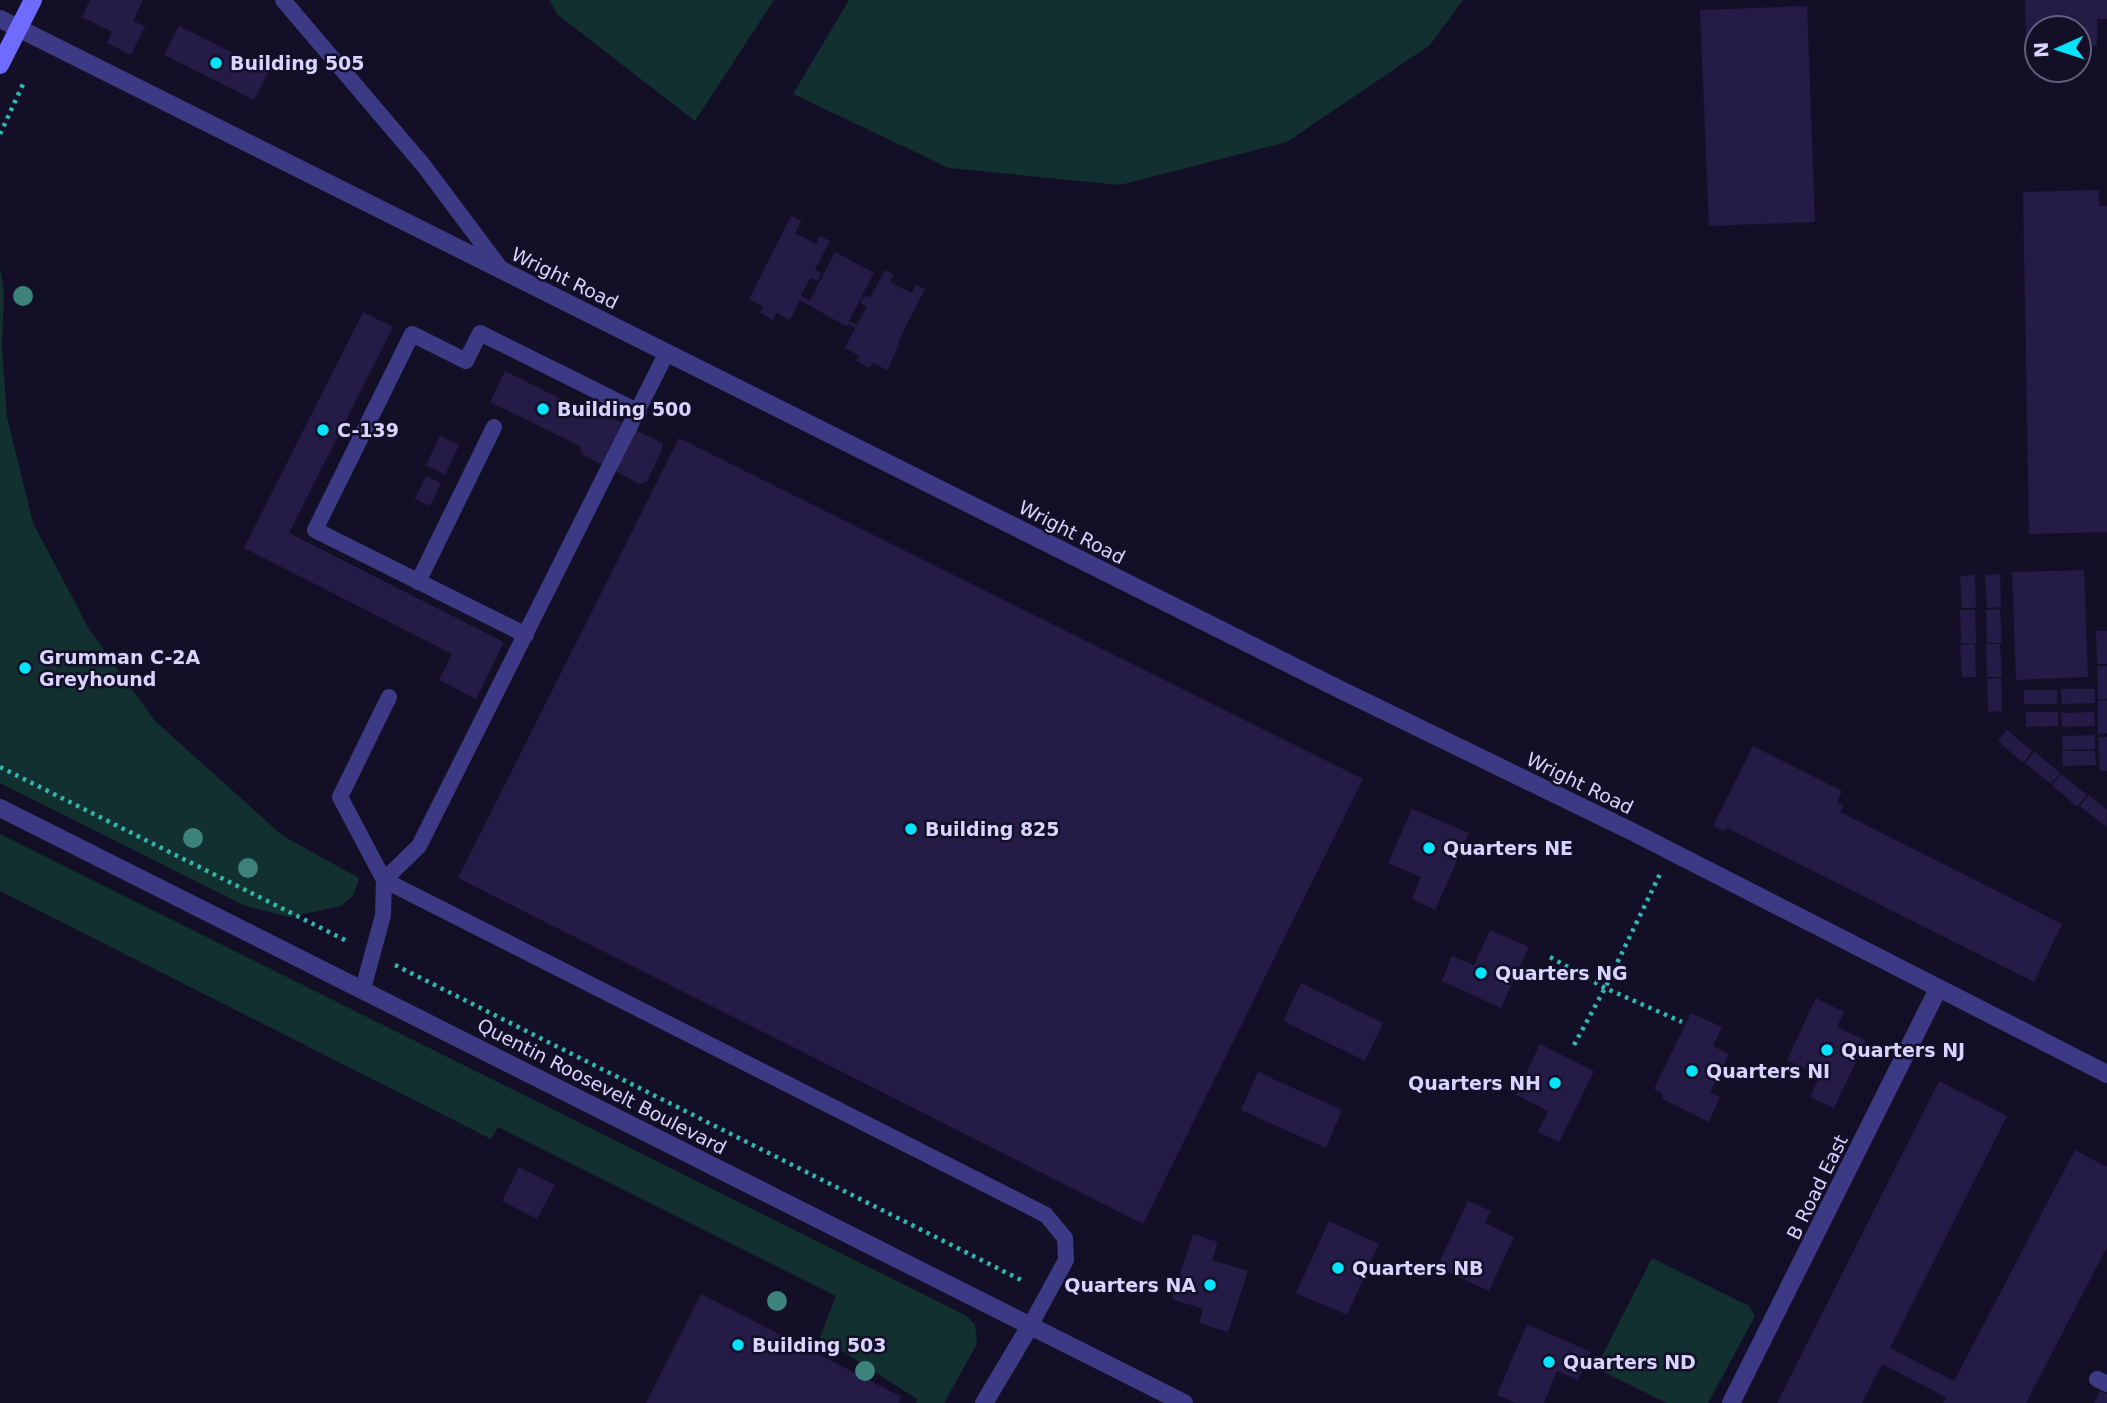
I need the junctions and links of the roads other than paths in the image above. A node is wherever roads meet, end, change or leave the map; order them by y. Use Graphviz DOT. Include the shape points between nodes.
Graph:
graph roads {
  1 [pos="33,0"];
  2 [pos="282,0"];
  3 [pos="0,19"];
  4 [pos="18,29"];
  5 [pos="0,65"];
  6 [pos="501,269"];
  7 [pos="667,352"];
  8 [pos="639,412"];
  9 [pos="494,427"];
  10 [pos="418,582"];
  11 [pos="526,635"];
  12 [pos="389,697"];
  13 [pos="0,808"];
  14 [pos="384,880"];
  15 [pos="363,989"];
  16 [pos="1938,989"];
  17 [pos="2107,1074"];
  18 [pos="1030,1326"];
  19 [pos="984,1403"];
  20 [pos="1184,1403"];
  21 [pos="1731,1403"];
  1 -- 4 [label="main road"];
  2 -- 6 [label="lane" via="424,166"];
  3 -- 4 [label="street, Wright Road"];
  4 -- 5 [label="main road"];
  4 -- 6 [label="street, Wright Road"];
  6 -- 7 [label="street, Wright Road"];
  7 -- 8 [label="lane"];
  7 -- 16 [label="street, Wright Road"];
  8 -- 10 [label="lane" via="480,333 466,361 412,334 315,530"];
  8 -- 11 [label="lane"];
  9 -- 10 [label="lane"];
  10 -- 11 [label="lane"];
  11 -- 14 [label="lane" via="419,846"];
  12 -- 14 [label="lane" via="340,797"];
  13 -- 15 [label="street, Quentin Roosevelt Boulevard"];
  14 -- 15 [label="lane" via="383,915"];
  14 -- 18 [label="lane" via="1046,1215 1065,1238 1066,1260"];
  15 -- 18 [label="street, Quentin Roosevelt Boulevard"];
  16 -- 17 [label="street, Wright Road"];
  16 -- 21 [label="street, B Road East"];
  18 -- 19 [label="street"];
  18 -- 20 [label="street, Quentin Roosevelt Boulevard"];
}
